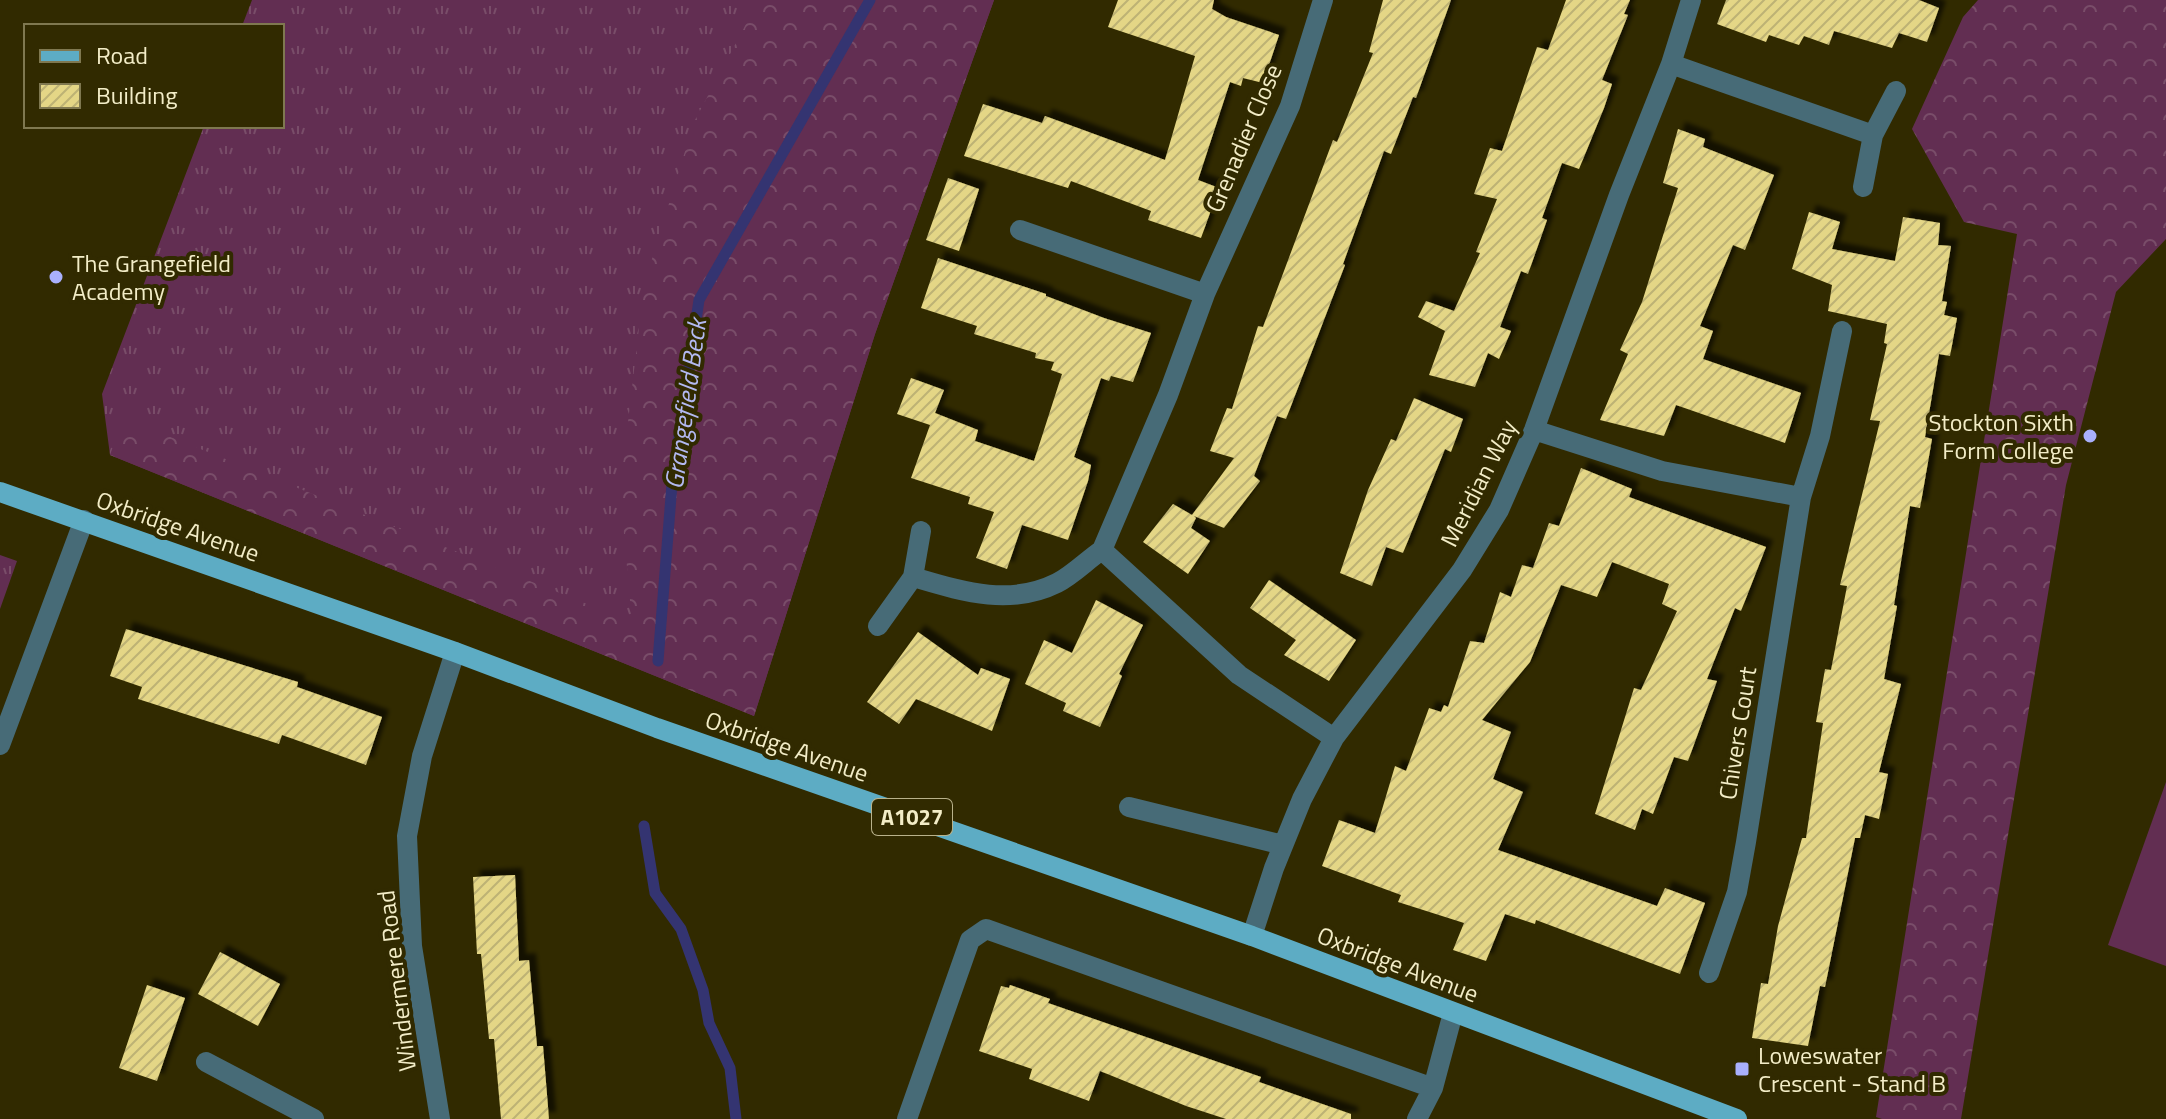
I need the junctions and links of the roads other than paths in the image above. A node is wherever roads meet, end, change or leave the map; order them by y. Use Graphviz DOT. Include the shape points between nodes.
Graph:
graph roads {
  1 [pos="1323,0"];
  2 [pos="1691,0"];
  3 [pos="1671,64"];
  4 [pos="1896,91"];
  5 [pos="1873,135"];
  6 [pos="1863,187"];
  7 [pos="1020,230"];
  8 [pos="1205,294"];
  9 [pos="1842,331"];
  10 [pos="1534,430"];
  11 [pos="0,492"];
  12 [pos="1801,497"];
  13 [pos="84,520"];
  14 [pos="921,531"];
  15 [pos="1102,550"];
  16 [pos="913,577"];
  17 [pos="878,626"];
  18 [pos="455,652"];
  19 [pos="1334,738"];
  20 [pos="0,745"];
  21 [pos="1129,807"];
  22 [pos="1283,845"];
  23 [pos="1252,936"];
  24 [pos="1709,973"];
  25 [pos="1453,1013"];
  26 [pos="206,1062"];
  27 [pos="1433,1088"];
  28 [pos="314,1119"];
  29 [pos="440,1119"];
  30 [pos="907,1119"];
  31 [pos="1417,1119"];
  32 [pos="1737,1119"];
  1 -- 8 [label="street, Grenadier Close" via="1290,106"];
  2 -- 3 [label="street, Meridian Way"];
  3 -- 5 [label="street"];
  3 -- 10 [label="street, Meridian Way"];
  4 -- 5 [label="street"];
  5 -- 6 [label="street"];
  7 -- 8 [label="street"];
  8 -- 15 [label="street, Grenadier Close"];
  9 -- 12 [label="street, Chivers Court"];
  10 -- 12 [label="street" via="1662,471"];
  10 -- 19 [label="street, Meridian Way" via="1499,510 1462,570"];
  11 -- 13 [label="main road, Oxbridge Avenue / A1027"];
  12 -- 24 [label="street, Chivers Court" via="1737,892"];
  13 -- 18 [label="main road, Oxbridge Avenue / A1027"];
  13 -- 20 [label="street"];
  14 -- 16 [label="street"];
  15 -- 16 [label="street" via="1058,583 1020,596 970,594"];
  15 -- 19 [label="street" via="1239,675"];
  16 -- 17 [label="street"];
  18 -- 23 [label="main road, Oxbridge Avenue / A1027"];
  18 -- 29 [label="street, Windermere Road" via="422,756 407,836 412,946"];
  19 -- 22 [label="street, Meridian Way"];
  21 -- 22 [label="street"];
  22 -- 23 [label="street, Meridian Way"];
  23 -- 25 [label="main road, Oxbridge Avenue / A1027"];
  25 -- 27 [label="street"];
  25 -- 32 [label="main road, Oxbridge Avenue / A1027"];
  26 -- 28 [label="street"];
  27 -- 30 [label="street" via="986,929 970,940"];
  27 -- 31 [label="street"];
}
